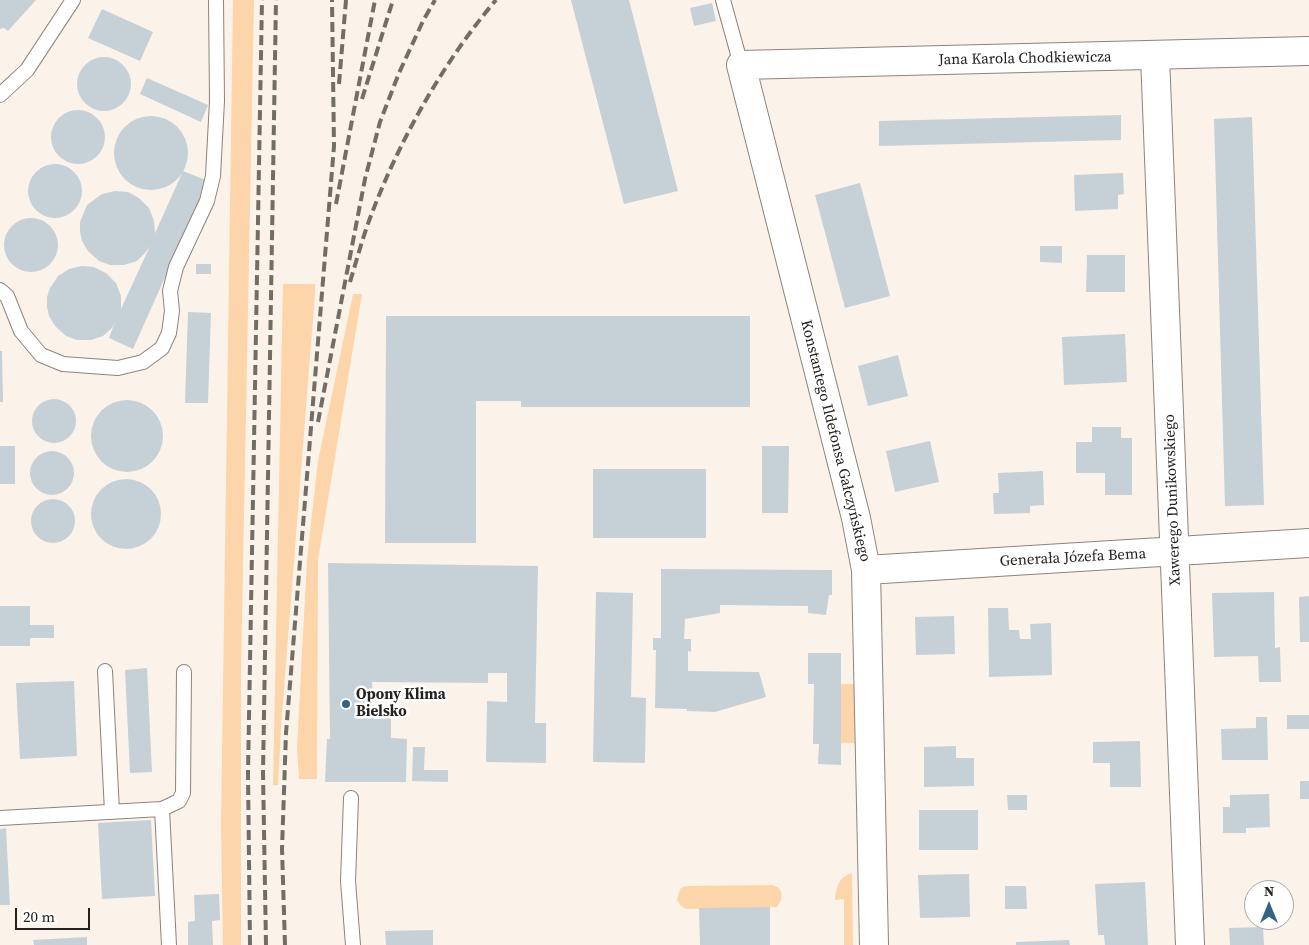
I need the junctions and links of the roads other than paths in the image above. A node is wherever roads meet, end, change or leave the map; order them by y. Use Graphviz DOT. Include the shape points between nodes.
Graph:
graph roads {
  1 [pos="73,0"];
  2 [pos="216,0"];
  3 [pos="723,0"];
  4 [pos="1309,51"];
  5 [pos="1155,56"];
  6 [pos="741,65"];
  7 [pos="0,95"];
  8 [pos="0,290"];
  9 [pos="1309,543"];
  10 [pos="1176,552"];
  11 [pos="866,570"];
  12 [pos="105,671"];
  13 [pos="184,672"];
  14 [pos="351,798"];
  15 [pos="162,809"];
  16 [pos="112,812"];
  17 [pos="0,818"];
  18 [pos="169,945"];
  19 [pos="353,945"];
  20 [pos="874,945"];
  21 [pos="1190,945"];
  1 -- 7 [label="lane" via="27,70"];
  2 -- 8 [label="lane" via="217,102 213,176 207,202 176,267 170,291 169,334 162,348 143,362 118,368 64,364 41,355 21,331 7,296"];
  3 -- 6 [label="lane"];
  4 -- 5 [label="street, Jana Karola Chodkiewicza"];
  5 -- 6 [label="street, Jana Karola Chodkiewicza"];
  5 -- 10 [label="street, Xawerego Dunikowskiego"];
  6 -- 11 [label="street, Konstantego Ildefonsa Gałczyńskiego" via="856,518"];
  9 -- 10 [label="street, Generała Józefa Bema"];
  10 -- 11 [label="street, Generała Józefa Bema"];
  10 -- 21 [label="street, Xawerego Dunikowskiego"];
  11 -- 20 [label="street, Konstantego Ildefonsa Gałczyńskiego"];
  12 -- 16 [label="lane"];
  13 -- 15 [label="lane" via="183,793 179,801"];
  14 -- 19 [label="lane" via="348,881"];
  15 -- 16 [label="lane"];
  15 -- 18 [label="lane"];
  16 -- 17 [label="lane"];
}
